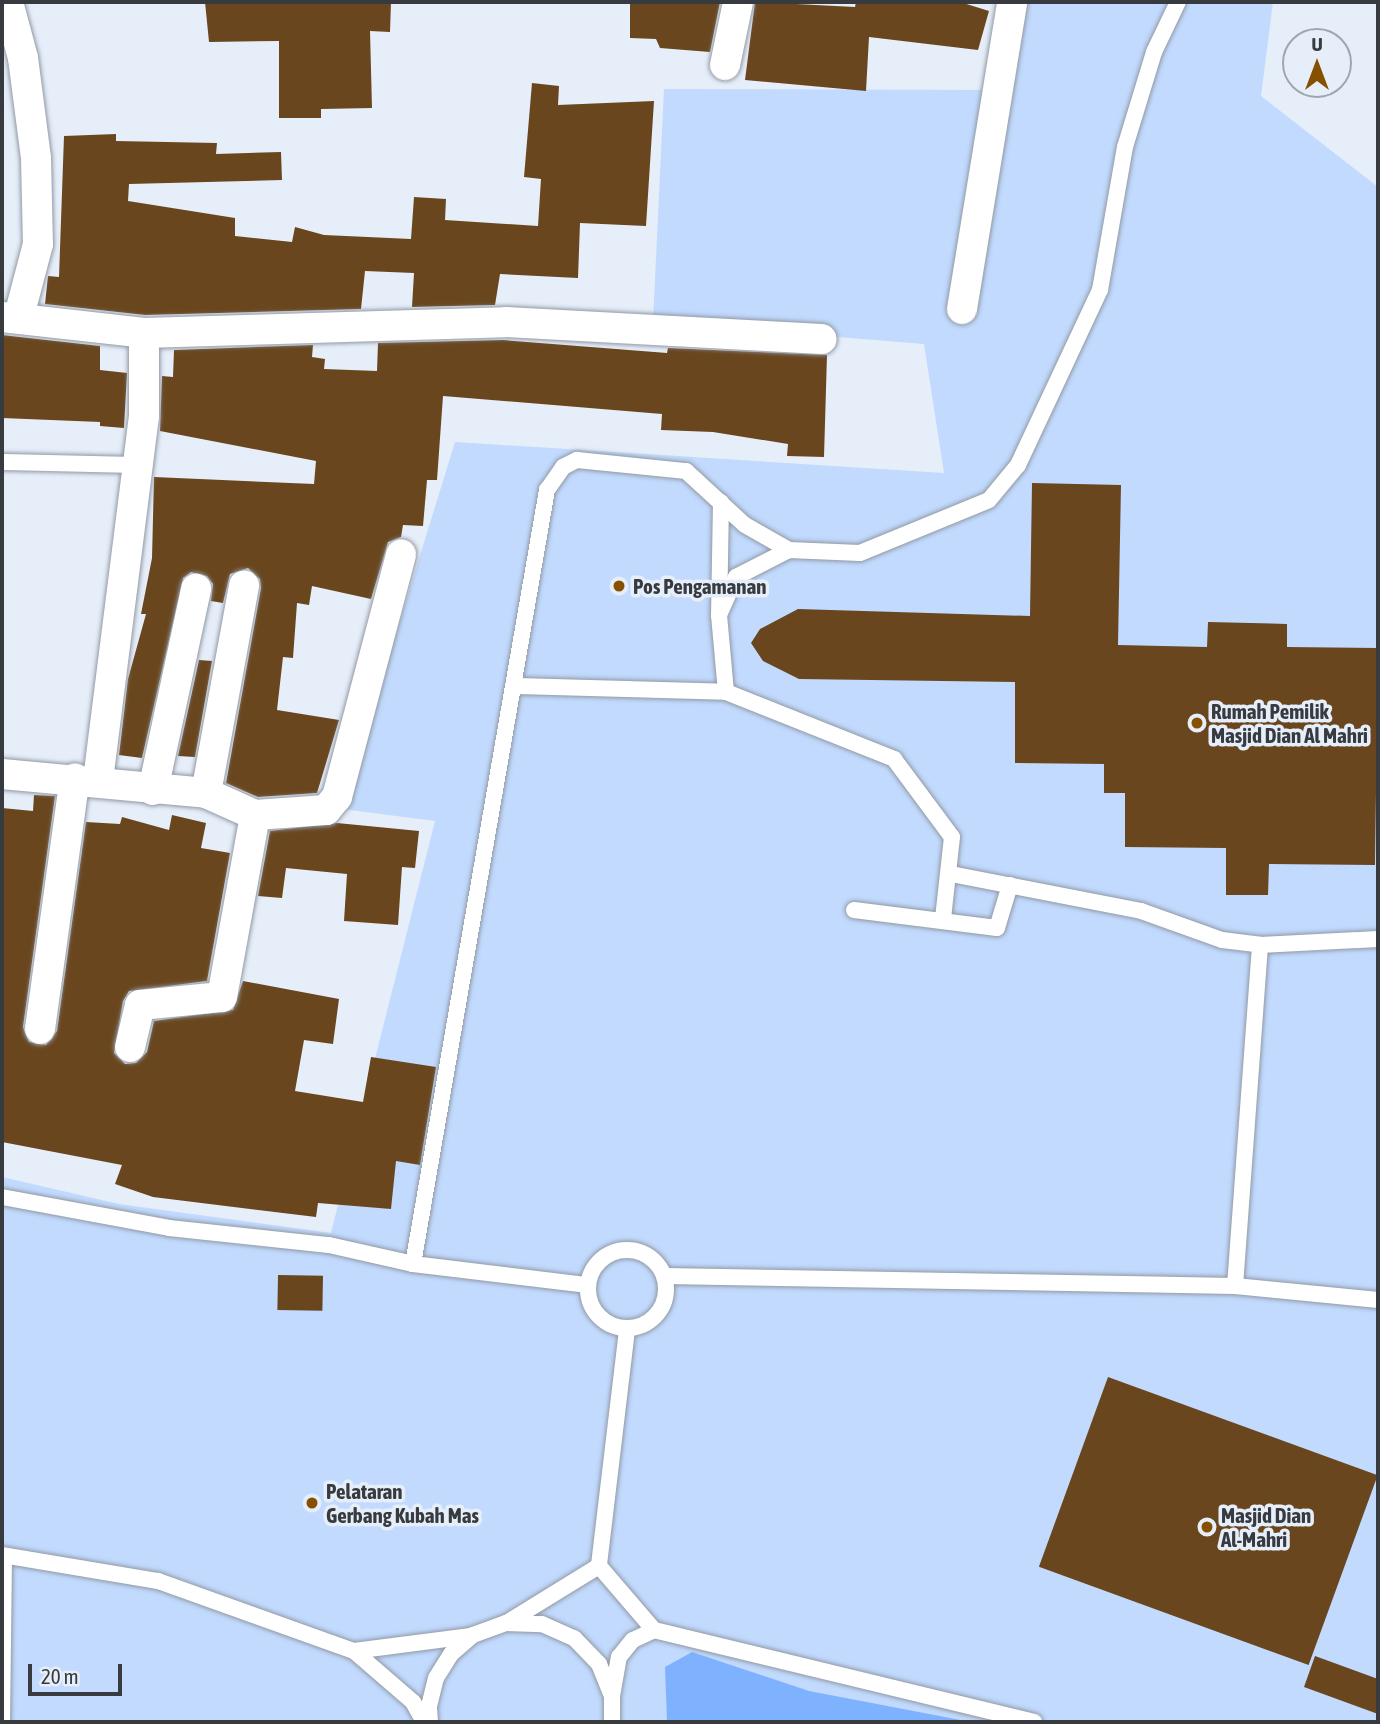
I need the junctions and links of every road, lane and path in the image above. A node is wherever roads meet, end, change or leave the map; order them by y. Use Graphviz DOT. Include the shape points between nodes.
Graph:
graph roads {
  1 [pos="8,2"];
  2 [pos="738,2"];
  3 [pos="1012,2"];
  4 [pos="1178,2"];
  5 [pos="725,65"];
  6 [pos="962,309"];
  7 [pos="11,316"];
  8 [pos="144,333"];
  9 [pos="822,340"];
  10 [pos="2,462"];
  11 [pos="138,465"];
  12 [pos="721,502"];
  13 [pos="789,550"];
  14 [pos="401,554"];
  15 [pos="244,584"];
  16 [pos="196,589"];
  17 [pos="719,615"];
  18 [pos="516,686"];
  19 [pos="726,692"];
  20 [pos="2,774"];
  21 [pos="86,779"];
  22 [pos="153,790"];
  23 [pos="206,793"];
  24 [pos="255,815"];
  25 [pos="951,874"];
  26 [pos="1010,885"];
  27 [pos="854,910"];
  28 [pos="943,918"];
  29 [pos="1378,939"];
  30 [pos="1260,946"];
  31 [pos="40,1029"];
  32 [pos="130,1047"];
  33 [pos="2,1196"];
  34 [pos="413,1264"];
  35 [pos="665,1276"];
  36 [pos="586,1285"];
  37 [pos="1235,1286"];
  38 [pos="1378,1300"];
  39 [pos="627,1330"];
  40 [pos="3,1555"];
  41 [pos="599,1566"];
  42 [pos="506,1623"];
  43 [pos="654,1630"];
  44 [pos="473,1635"];
  45 [pos="354,1651"];
  46 [pos="612,1696"];
  47 [pos="2,1722"];
  48 [pos="424,1722"];
  49 [pos="430,1722"];
  50 [pos="612,1722"];
  51 [pos="1034,1722"];
  1 -- 7 [label="street" via="23,58 36,158 38,244"];
  2 -- 5 [label="street"];
  3 -- 6 [label="street"];
  4 -- 13 [label="lane" via="1154,52 1125,147 1100,290 1018,465 989,500 860,553"];
  7 -- 8 [label="street"];
  8 -- 9 [label="street" via="506,322"];
  8 -- 11 [label="street" via="144,417"];
  10 -- 11 [label="lane"];
  11 -- 21 [label="street"];
  12 -- 13 [label="lane" via="745,525"];
  12 -- 17 [label="lane"];
  12 -- 18 [label="lane" via="686,471 577,460 563,467 547,490"];
  13 -- 17 [label="lane" via="736,577"];
  14 -- 24 [label="street" via="337,797 326,810"];
  15 -- 23 [label="street"];
  16 -- 22 [label="street"];
  17 -- 19 [label="lane"];
  18 -- 19 [label="lane"];
  18 -- 34 [label="lane"];
  19 -- 25 [label="lane" via="894,758 952,837"];
  20 -- 21 [label="street"];
  21 -- 22 [label="street"];
  21 -- 31 [label="street"];
  22 -- 23 [label="street"];
  23 -- 24 [label="street"];
  24 -- 32 [label="street" via="222,997 140,1005"];
  25 -- 26 [label="lane"];
  25 -- 28 [label="lane"];
  26 -- 28 [label="lane" via="997,928"];
  26 -- 30 [label="lane" via="1141,911 1222,940"];
  27 -- 28 [label="lane"];
  29 -- 30 [label="lane"];
  30 -- 37 [label="lane"];
  33 -- 34 [label="lane" via="169,1228 329,1245"];
  34 -- 36 [label="lane"];
  35 -- 36 [label="lane" via="651,1258 631,1249 611,1252 594,1265"];
  35 -- 37 [label="lane"];
  35 -- 39 [label="lane" via="667,1295 659,1312 645,1325"];
  36 -- 39 [label="lane" via="589,1305 602,1322"];
  37 -- 38 [label="lane"];
  39 -- 41 [label="lane"];
  40 -- 45 [label="lane" via="158,1581"];
  40 -- 47 [label="lane"];
  41 -- 42 [label="lane"];
  41 -- 43 [label="lane"];
  42 -- 44 [label="lane"];
  42 -- 46 [label="lane" via="541,1624 574,1638 599,1664"];
  43 -- 46 [label="lane" via="633,1640 619,1657"];
  43 -- 51 [label="lane"];
  44 -- 45 [label="lane" via="435,1644"];
  44 -- 49 [label="lane" via="451,1654 436,1678"];
  45 -- 48 [label="lane" via="413,1702"];
  46 -- 50 [label="lane"];
}
